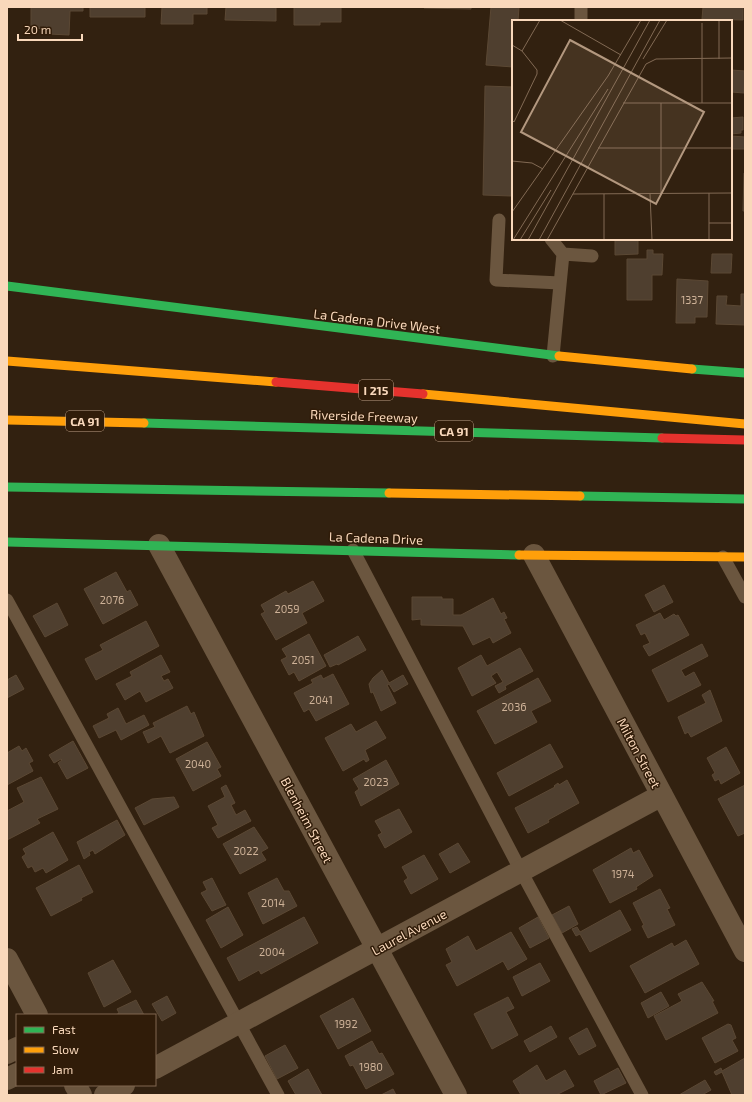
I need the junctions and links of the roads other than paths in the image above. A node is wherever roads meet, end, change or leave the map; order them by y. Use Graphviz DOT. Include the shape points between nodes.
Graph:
graph roads {
  1 [pos="582,7"];
  2 [pos="581,20"];
  3 [pos="499,220"];
  4 [pos="552,240"];
  5 [pos="563,254"];
  6 [pos="592,256"];
  7 [pos="560,283"];
  8 [pos="7,286"];
  9 [pos="553,356"];
  10 [pos="7,361"];
  11 [pos="745,373"];
  12 [pos="7,410"];
  13 [pos="7,420"];
  14 [pos="164,423"];
  15 [pos="745,424"];
  16 [pos="745,440"];
  17 [pos="7,487"];
  18 [pos="698,498"];
  19 [pos="745,499"];
  20 [pos="745,508"];
  21 [pos="7,542"];
  22 [pos="159,545"];
  23 [pos="353,550"];
  24 [pos="534,555"];
  25 [pos="723,557"];
  26 [pos="745,557"];
  27 [pos="745,597"];
  28 [pos="7,600"];
  29 [pos="662,795"];
  30 [pos="522,871"];
  31 [pos="377,949"];
  32 [pos="745,951"];
  33 [pos="7,959"];
  34 [pos="36,1014"];
  35 [pos="240,1023"];
  36 [pos="16,1048"];
  37 [pos="7,1053"];
  38 [pos="156,1067"];
  39 [pos="76,1086"];
  40 [pos="122,1086"];
  41 [pos="81,1095"];
  42 [pos="105,1095"];
  43 [pos="278,1095"];
  44 [pos="456,1095"];
  45 [pos="642,1095"];
  1 -- 2 [label="lane"];
  3 -- 7 [label="lane" via="496,280"];
  4 -- 5 [label="lane"];
  5 -- 6 [label="lane"];
  5 -- 7 [label="lane"];
  7 -- 9 [label="lane"];
  8 -- 9 [label="main road, La Cadena Drive West"];
  9 -- 11 [label="main road, La Cadena Drive West"];
  10 -- 15 [label="main road, I 215" via="439,395"];
  12 -- 14 [label="main road"];
  13 -- 14 [label="main road, Riverside Freeway / CA 91"];
  14 -- 16 [label="main road, Riverside Freeway / CA 91"];
  17 -- 18 [label="main road"];
  18 -- 19 [label="main road"];
  18 -- 20 [label="main road"];
  21 -- 22 [label="main road, La Cadena Drive"];
  22 -- 23 [label="main road, La Cadena Drive"];
  22 -- 31 [label="street, Blenheim Street"];
  23 -- 24 [label="main road, La Cadena Drive"];
  23 -- 30 [label="lane"];
  24 -- 25 [label="main road, La Cadena Drive"];
  24 -- 29 [label="street, Milton Street"];
  25 -- 26 [label="main road, La Cadena Drive"];
  25 -- 27 [label="lane"];
  28 -- 35 [label="lane"];
  29 -- 30 [label="street, Laurel Avenue"];
  29 -- 32 [label="street, Milton Street"];
  30 -- 31 [label="street, Laurel Avenue"];
  30 -- 45 [label="lane"];
  31 -- 35 [label="street, Laurel Avenue"];
  31 -- 44 [label="street, Blenheim Street"];
  33 -- 34 [label="street"];
  35 -- 38 [label="street, Laurel Avenue"];
  35 -- 43 [label="lane"];
  36 -- 37 [label="street"];
  39 -- 41 [label="street"];
  40 -- 42 [label="street"];
}
